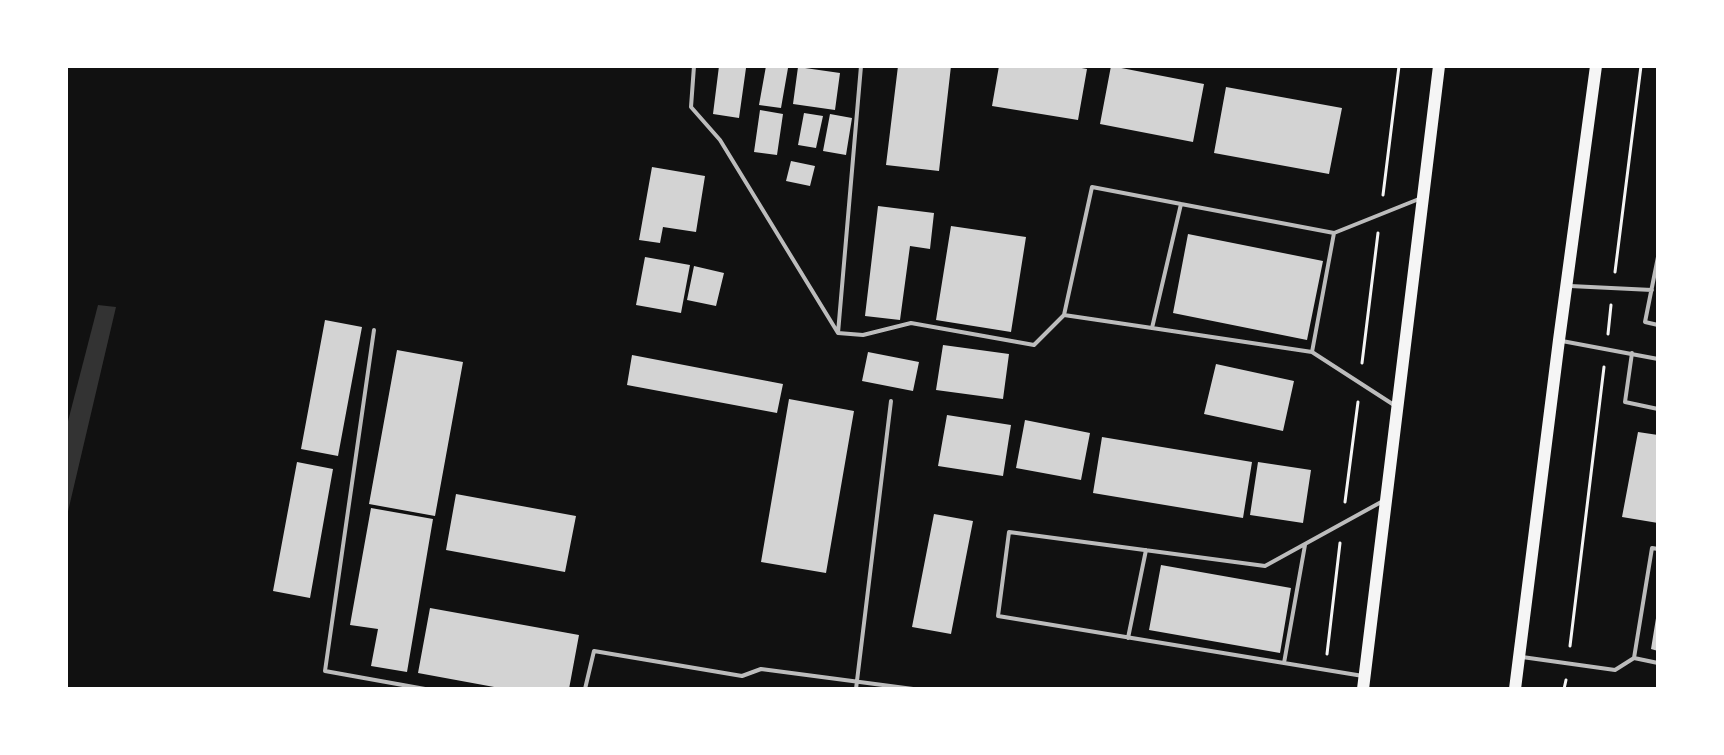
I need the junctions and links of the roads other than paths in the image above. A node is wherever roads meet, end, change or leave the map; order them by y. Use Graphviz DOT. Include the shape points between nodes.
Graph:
graph roads {
  1 [pos="694,66"];
  2 [pos="861,66"];
  3 [pos="1439,66"];
  4 [pos="1596,66"];
  5 [pos="1423,198"];
  6 [pos="1181,204"];
  7 [pos="1334,233"];
  8 [pos="1658,257"];
  9 [pos="1567,286"];
  10 [pos="1652,290"];
  11 [pos="1064,315"];
  12 [pos="1658,325"];
  13 [pos="1152,328"];
  14 [pos="374,330"];
  15 [pos="838,333"];
  16 [pos="1559,340"];
  17 [pos="1312,352"];
  18 [pos="1632,353"];
  19 [pos="1658,359"];
  20 [pos="891,402"];
  21 [pos="1398,408"];
  22 [pos="1658,409"];
  23 [pos="1387,499"];
  24 [pos="1305,545"];
  25 [pos="1658,549"];
  26 [pos="1146,550"];
  27 [pos="1128,638"];
  28 [pos="1520,657"];
  29 [pos="1634,658"];
  30 [pos="1284,663"];
  31 [pos="1658,663"];
  32 [pos="857,682"];
  33 [pos="1364,682"];
  34 [pos="425,689"];
  35 [pos="585,689"];
  36 [pos="856,689"];
  37 [pos="913,689"];
  38 [pos="1515,689"];
  1 -- 15 [label="lane" via="690,107 720,140"];
  2 -- 15 [label="lane"];
  3 -- 5 [label="main road"];
  4 -- 9 [label="main road"];
  5 -- 7 [label="lane"];
  5 -- 21 [label="main road"];
  6 -- 7 [label="lane"];
  6 -- 11 [label="lane" via="1092,187"];
  6 -- 13 [label="lane"];
  7 -- 17 [label="lane"];
  8 -- 10 [label="lane"];
  9 -- 10 [label="lane"];
  9 -- 16 [label="main road"];
  10 -- 12 [label="lane" via="1645,322"];
  11 -- 13 [label="lane"];
  11 -- 15 [label="lane" via="1034,345 911,324 863,335"];
  13 -- 17 [label="lane"];
  14 -- 34 [label="lane" via="325,671"];
  16 -- 18 [label="lane"];
  16 -- 28 [label="main road"];
  17 -- 21 [label="lane"];
  18 -- 19 [label="lane"];
  18 -- 22 [label="lane" via="1625,402"];
  20 -- 32 [label="lane"];
  21 -- 23 [label="main road"];
  23 -- 24 [label="lane"];
  23 -- 33 [label="main road"];
  24 -- 26 [label="lane" via="1265,566"];
  24 -- 30 [label="lane"];
  25 -- 29 [label="lane" via="1652,548"];
  26 -- 27 [label="lane"];
  26 -- 27 [label="lane" via="1009,532 998,616"];
  27 -- 30 [label="lane"];
  28 -- 29 [label="lane" via="1615,670"];
  28 -- 38 [label="main road"];
  29 -- 31 [label="lane"];
  30 -- 33 [label="lane"];
  32 -- 35 [label="lane" via="760,670 742,676 594,651"];
  32 -- 36 [label="lane"];
  32 -- 37 [label="lane"];
}
